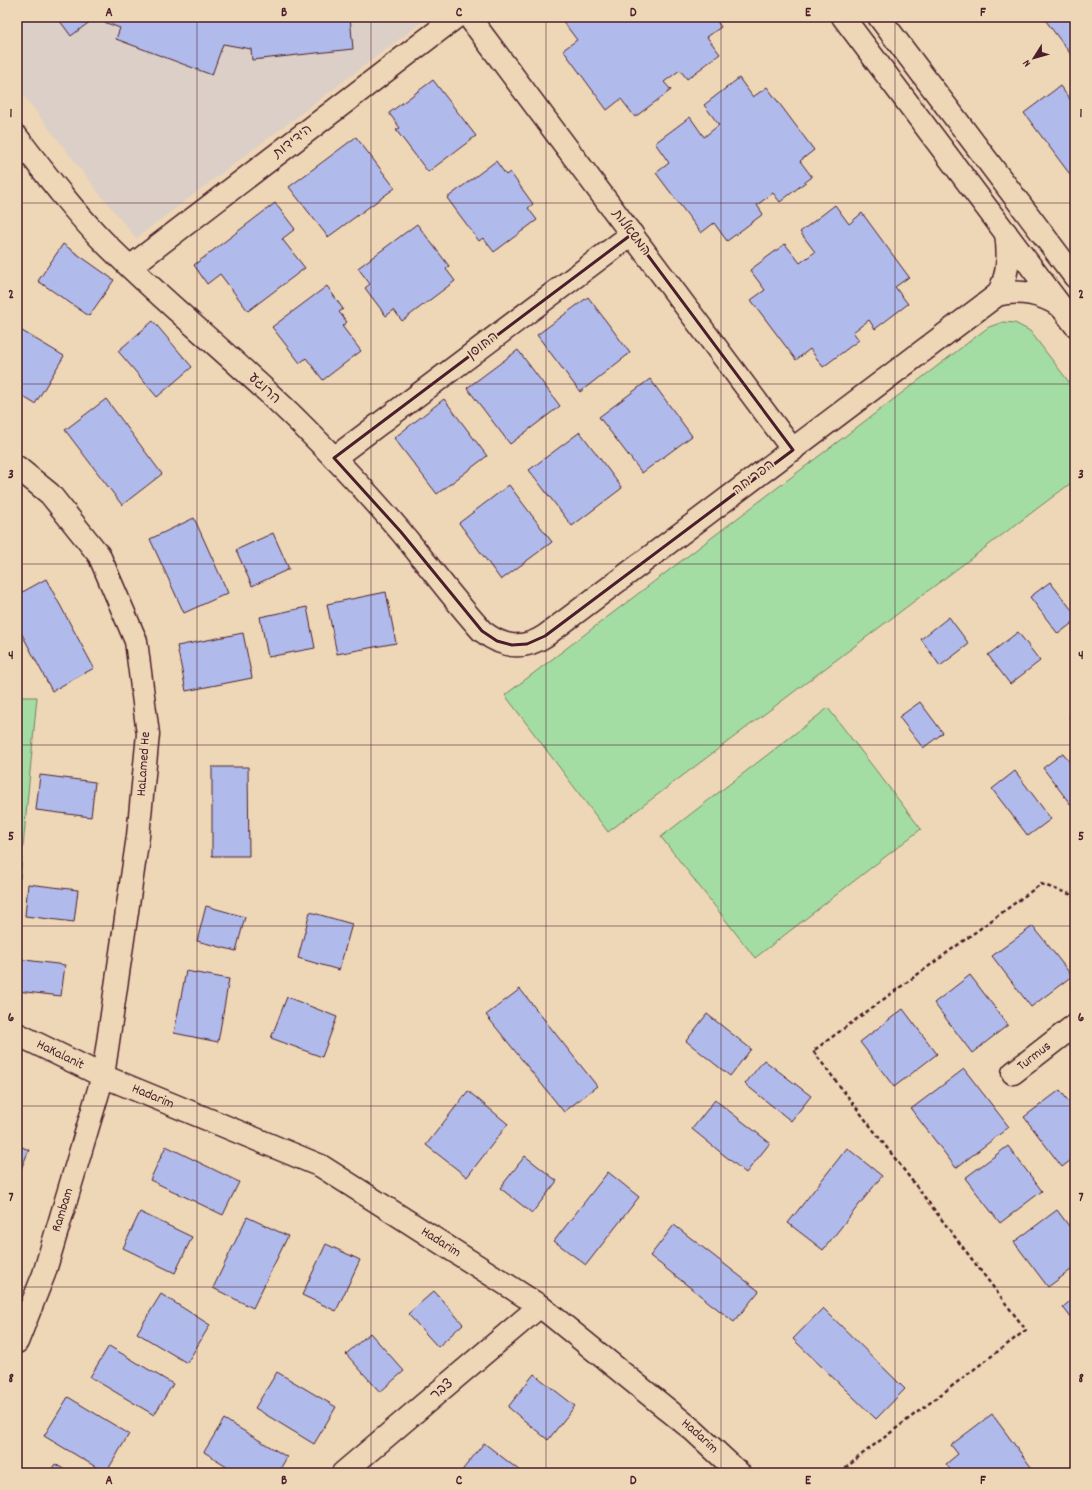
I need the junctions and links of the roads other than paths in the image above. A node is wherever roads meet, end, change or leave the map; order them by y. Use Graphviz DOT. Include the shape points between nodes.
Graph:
graph roads {
  1 [pos="456,17"];
  2 [pos="469,17"];
  3 [pos="843,17"];
  4 [pos="879,17"];
  5 [pos="17,137"];
  6 [pos="1006,233"];
  7 [pos="632,234"];
  8 [pos="130,267"];
  9 [pos="1075,277"];
  10 [pos="997,295"];
  11 [pos="1060,306"];
  12 [pos="1075,325"];
  13 [pos="793,450"];
  14 [pos="334,458"];
  15 [pos="17,467"];
  16 [pos="505,644"];
  17 [pos="1075,1025"];
  18 [pos="17,1034"];
  19 [pos="1013,1073"];
  20 [pos="103,1076"];
  21 [pos="540,1306"];
  22 [pos="17,1342"];
  23 [pos="343,1473"];
  24 [pos="738,1473"];
  1 -- 8 [label="street, הידידות"];
  2 -- 7 [label="street, המשאלות"];
  3 -- 6 [label="street"];
  4 -- 9 [label="street"];
  5 -- 8 [label="street, הרוגע" via="70,203"];
  6 -- 10 [label="street, הפריחה" via="1007,268 1005,280"];
  6 -- 11 [label="street"];
  7 -- 13 [label="street, המשאלות"];
  7 -- 14 [label="street, החוסן"];
  8 -- 14 [label="street, הרוגע" via="265,390"];
  10 -- 11 [label="street, הפריחה" via="1011,292 1029,293"];
  10 -- 13 [label="street, הפריחה"];
  11 -- 12 [label="street"];
  13 -- 16 [label="street, הפריחה" via="545,636 527,644"];
  14 -- 16 [label="street, הרוגע" via="401,532 482,631"];
  15 -- 20 [label="street, HaLamed He" via="50,494 99,555 136,641 148,734 138,836"];
  17 -- 19 [label="street, Turmus"];
  18 -- 20 [label="street, HaKalanit"];
  20 -- 21 [label="street, Hadarim" via="321,1166"];
  20 -- 22 [label="street, Rambam" via="44,1274"];
  21 -- 23 [label="street, צבר"];
  21 -- 24 [label="street, Hadarim" via="694,1431"];
}
